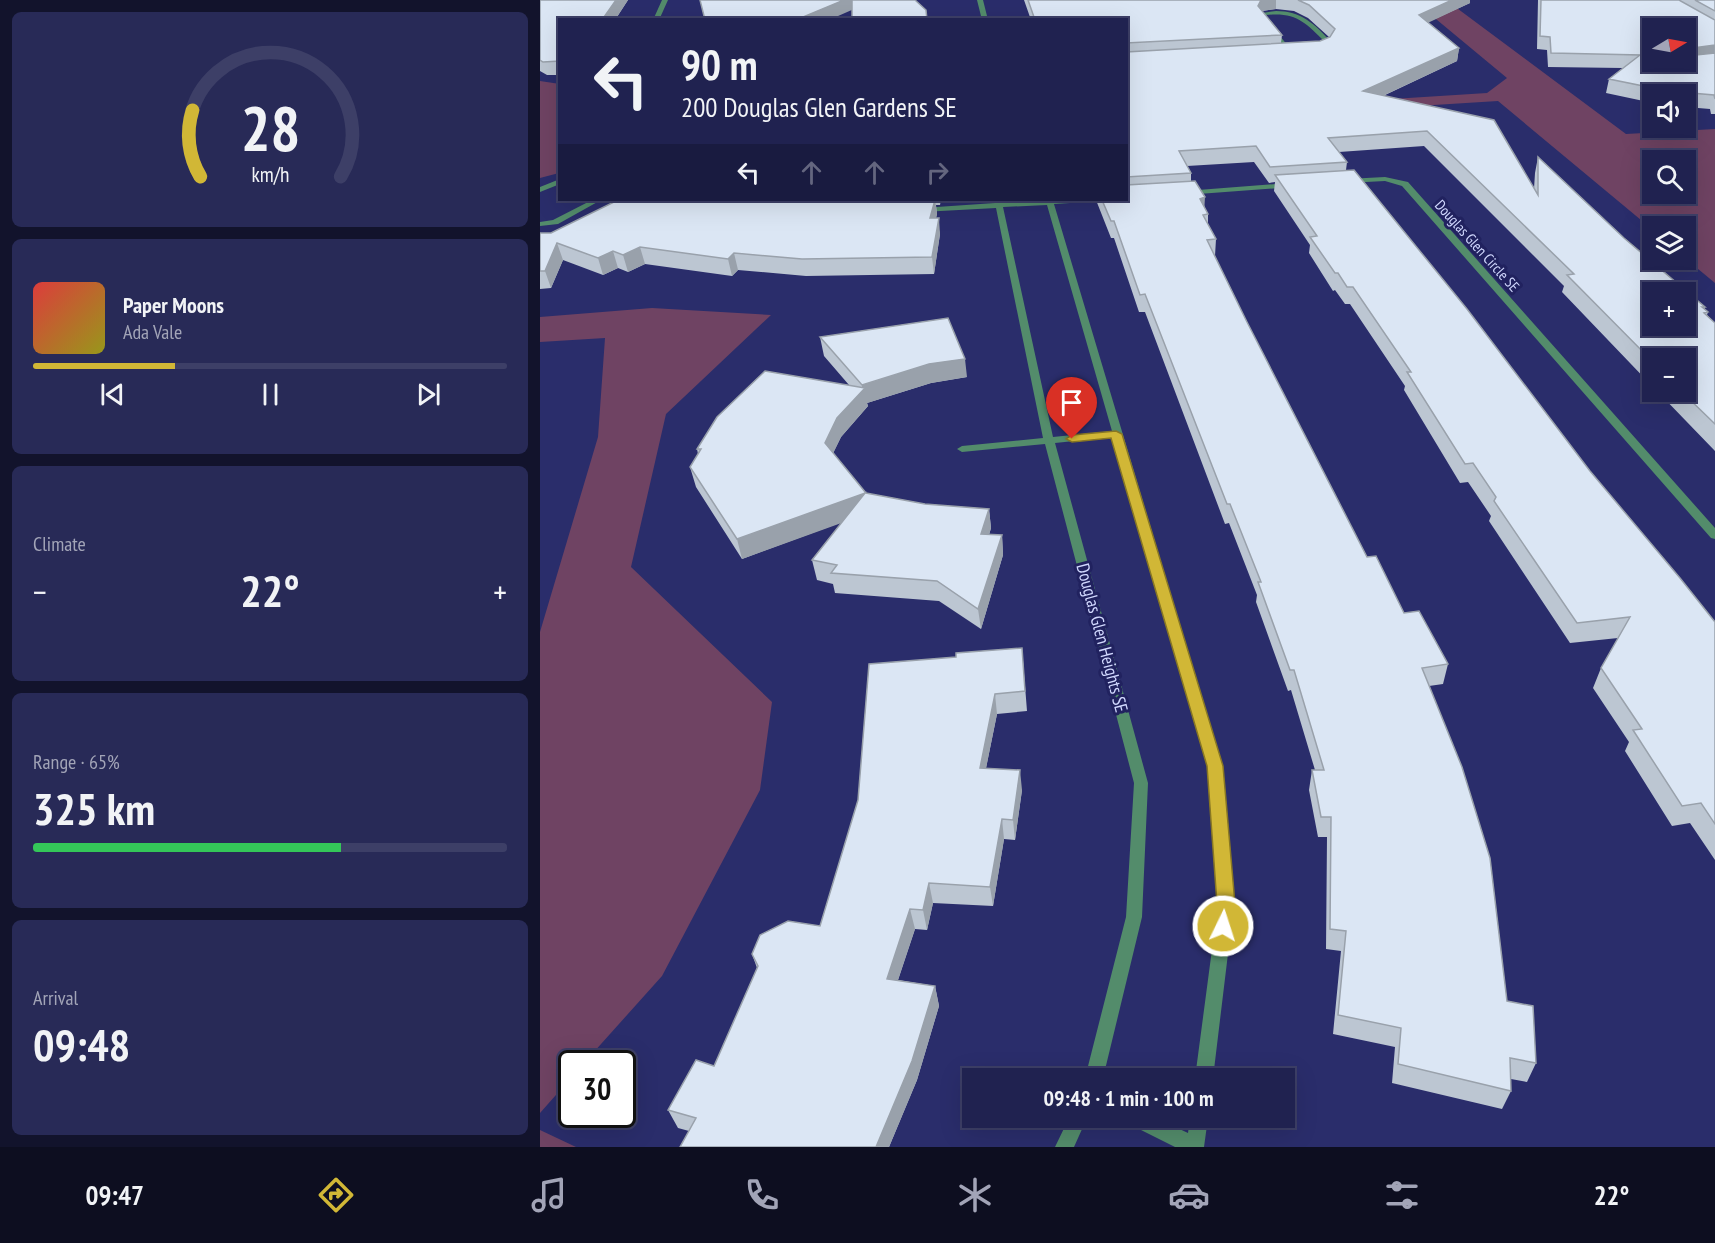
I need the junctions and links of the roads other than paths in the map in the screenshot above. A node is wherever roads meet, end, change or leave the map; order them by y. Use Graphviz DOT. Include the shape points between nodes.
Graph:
graph roads {
  1 [pos="665,0"];
  2 [pos="980,0"];
  3 [pos="657,18"];
  4 [pos="984,18"];
  5 [pos="1299,51"];
  6 [pos="1309,51"];
  7 [pos="1290,52"];
  8 [pos="1278,53"];
  9 [pos="558,182"];
  10 [pos="1338,182"];
  11 [pos="1303,184"];
  12 [pos="540,190"];
  13 [pos="1174,194"];
  14 [pos="595,201"];
  15 [pos="1049,201"];
  16 [pos="999,203"];
  17 [pos="917,210"];
  18 [pos="540,224"];
  19 [pos="1116,434"];
  20 [pos="1049,441"];
  21 [pos="962,449"];
  22 [pos="1715,535"];
  23 [pos="1096,1068"];
  24 [pos="1205,1068"];
  25 [pos="1073,1128"];
  26 [pos="1158,1128"];
  27 [pos="1198,1128"];
  28 [pos="1064,1147"];
  29 [pos="1195,1147"];
  1 -- 3 [label="street"];
  2 -- 4 [label="street"];
  5 -- 7 [label="street"];
  6 -- 7 [label="street" via="1326,47 1328,42 1302,15 1264,14 1262,18"];
  7 -- 8 [label="street"];
  9 -- 12 [label="street"];
  10 -- 22 [label="street, Douglas Glen Circle SE" via="1385,179 1405,184"];
  11 -- 13 [label="street"];
  14 -- 18 [label="street" via="555,222"];
  15 -- 16 [label="street"];
  15 -- 19 [label="street"];
  16 -- 17 [label="street"];
  16 -- 20 [label="street, Douglas Glen Heights SE"];
  19 -- 20 [label="street"];
  19 -- 24 [label="street" via="1215,766 1226,904"];
  20 -- 21 [label="street"];
  20 -- 23 [label="street, Douglas Glen Heights SE" via="1141,783 1134,917"];
  25 -- 28 [label="street"];
  26 -- 29 [label="street"];
  27 -- 29 [label="street"];
}
